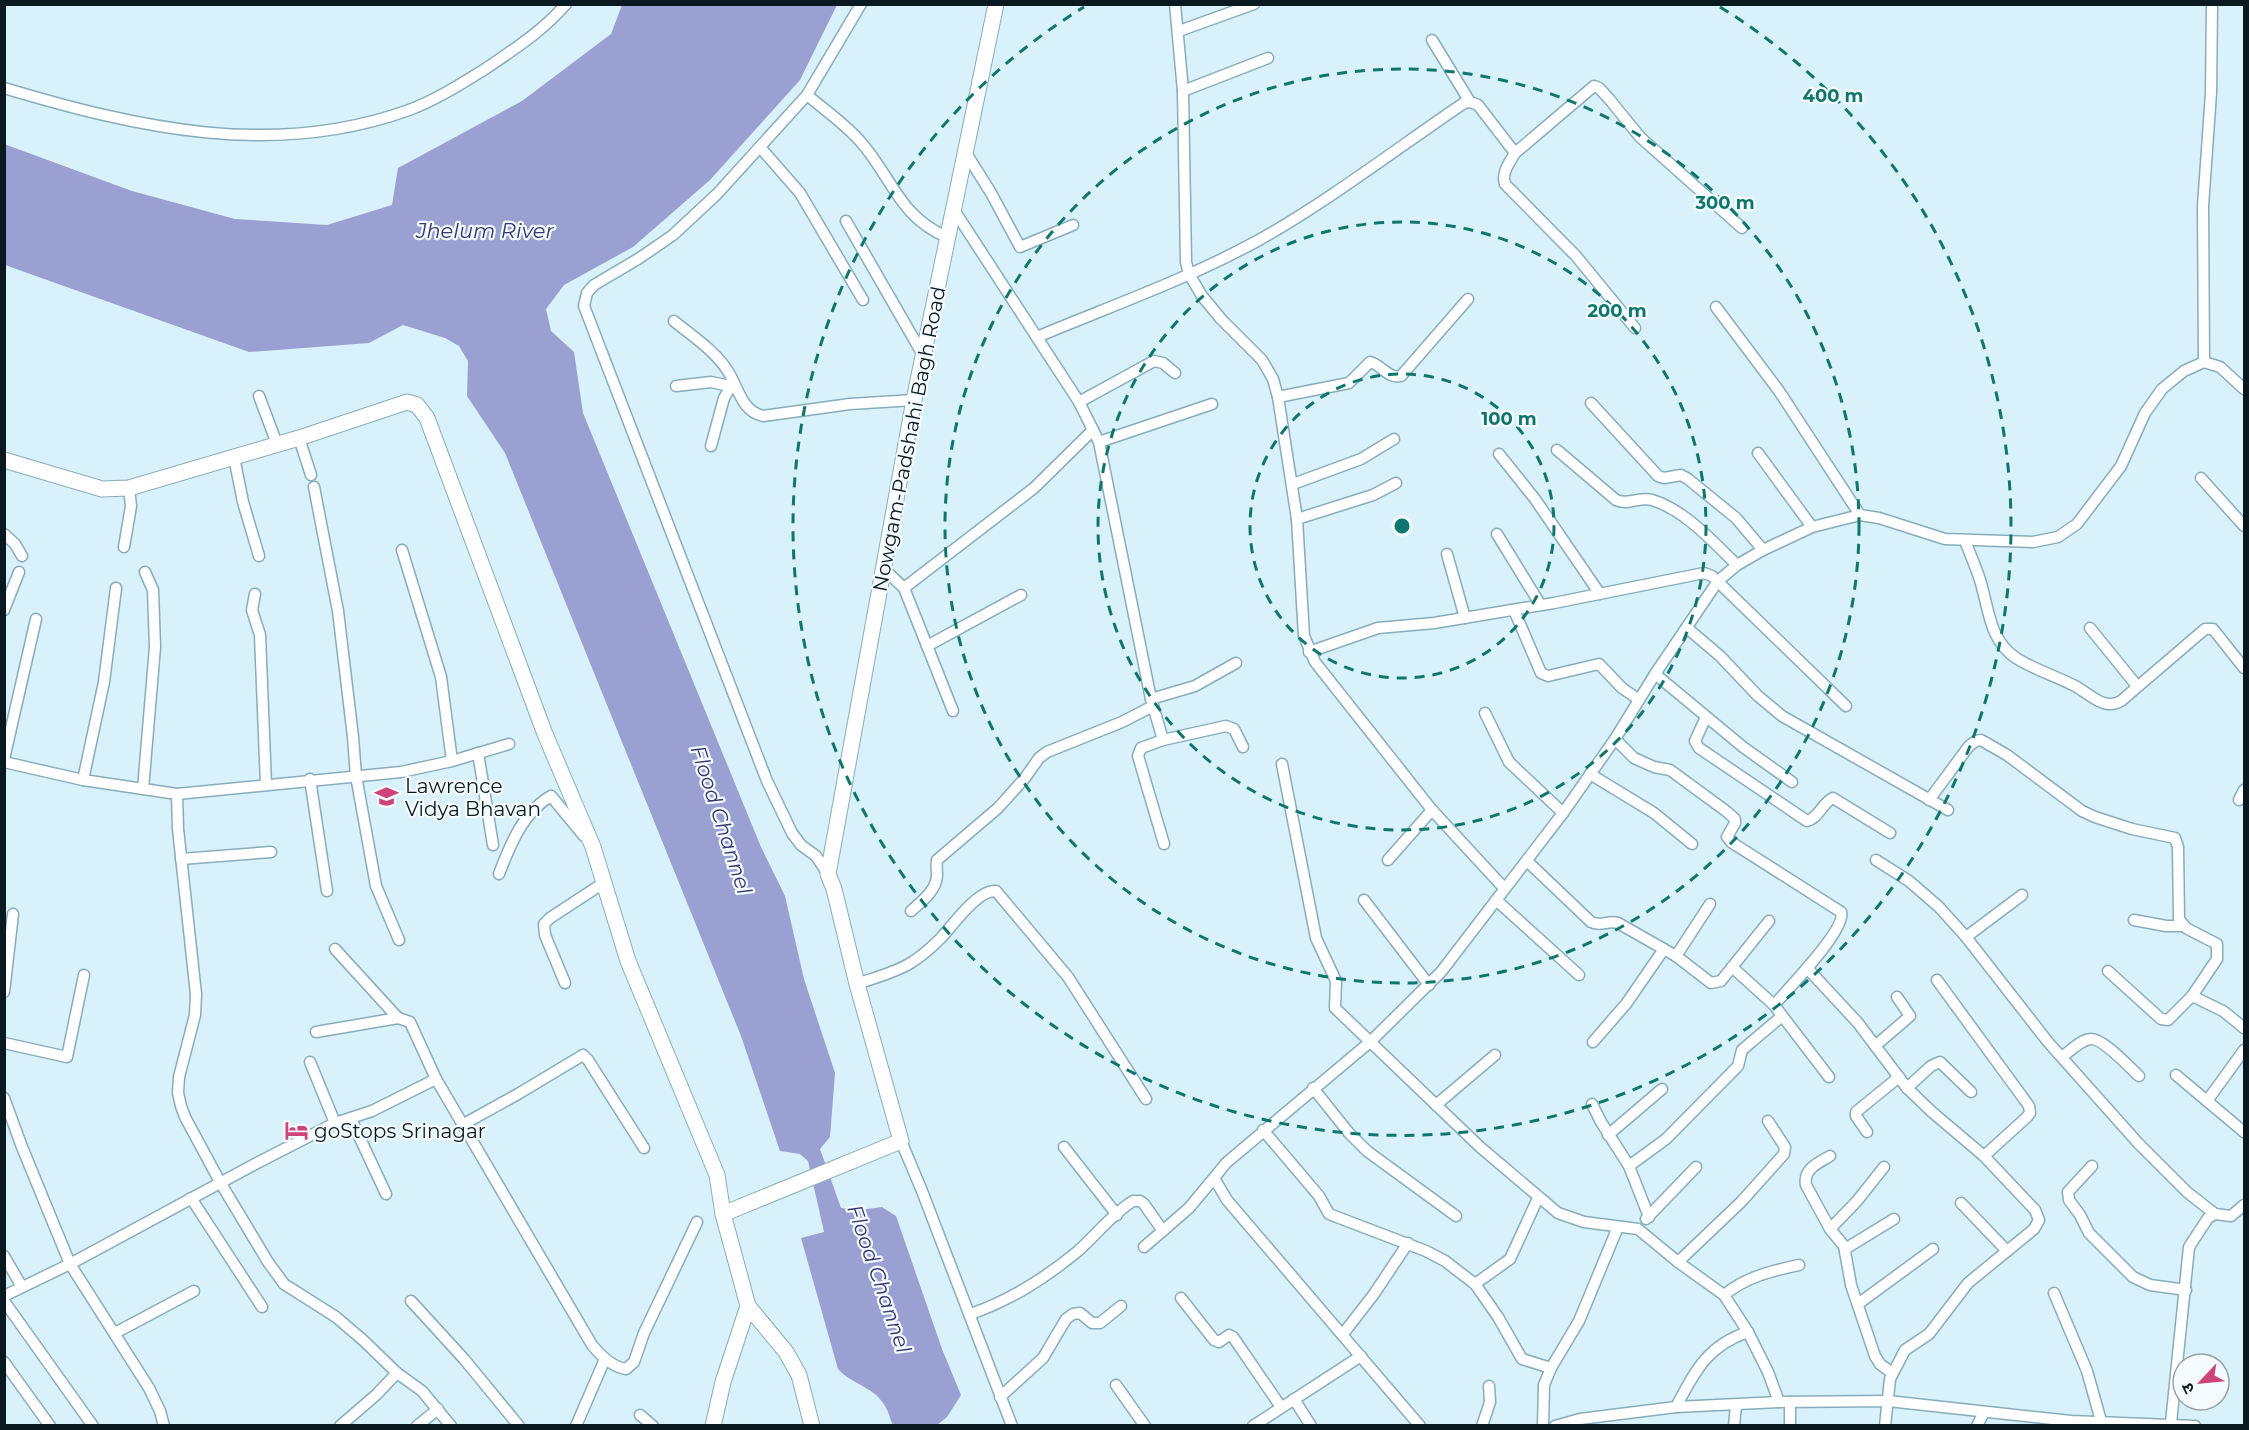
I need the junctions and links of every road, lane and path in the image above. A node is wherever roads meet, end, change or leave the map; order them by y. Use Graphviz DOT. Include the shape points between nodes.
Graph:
graph roads {
  1 [pos="566,4"];
  2 [pos="861,4"];
  3 [pos="996,4"];
  4 [pos="1175,4"];
  5 [pos="1254,4"];
  6 [pos="2212,4"];
  7 [pos="1179,31"];
  8 [pos="1432,40"];
  9 [pos="1268,58"];
  10 [pos="4,88"];
  11 [pos="1183,91"];
  12 [pos="807,95"];
  13 [pos="1470,102"];
  14 [pos="760,147"];
  15 [pos="966,153"];
  16 [pos="1515,153"];
  17 [pos="954,210"];
  18 [pos="846,220"];
  19 [pos="1073,225"];
  20 [pos="1742,228"];
  21 [pos="947,237"];
  22 [pos="1189,274"];
  23 [pos="1468,299"];
  24 [pos="863,300"];
  25 [pos="1716,307"];
  26 [pos="674,321"];
  27 [pos="1635,328"];
  28 [pos="1037,337"];
  29 [pos="923,355"];
  30 [pos="2204,362"];
  31 [pos="1175,373"];
  32 [pos="732,384"];
  33 [pos="676,386"];
  34 [pos="2244,389"];
  35 [pos="259,396"];
  36 [pos="1278,397"];
  37 [pos="914,400"];
  38 [pos="1079,402"];
  39 [pos="1591,403"];
  40 [pos="1212,404"];
  41 [pos="1093,430"];
  42 [pos="299,438"];
  43 [pos="1394,439"];
  44 [pos="1099,442"];
  45 [pos="277,444"];
  46 [pos="711,446"];
  47 [pos="1557,450"];
  48 [pos="1758,453"];
  49 [pos="1499,454"];
  50 [pos="234,457"];
  51 [pos="4,460"];
  52 [pos="310,475"];
  53 [pos="2201,478"];
  54 [pos="1396,483"];
  55 [pos="1293,484"];
  56 [pos="314,487"];
  57 [pos="129,488"];
  58 [pos="1860,515"];
  59 [pos="1297,519"];
  60 [pos="2244,526"];
  61 [pos="1812,527"];
  62 [pos="4,534"];
  63 [pos="1497,534"];
  64 [pos="1965,541"];
  65 [pos="124,547"];
  66 [pos="402,550"];
  67 [pos="1764,550"];
  68 [pos="1447,554"];
  69 [pos="22,556"];
  70 [pos="259,556"];
  71 [pos="1737,565"];
  72 [pos="884,569"];
  73 [pos="19,572"];
  74 [pos="145,572"];
  75 [pos="1718,581"];
  76 [pos="116,588"];
  77 [pos="904,588"];
  78 [pos="255,594"];
  79 [pos="1022,594"];
  80 [pos="1600,594"];
  81 [pos="1540,604"];
  82 [pos="4,610"];
  83 [pos="1514,610"];
  84 [pos="1465,618"];
  85 [pos="36,619"];
  86 [pos="1687,628"];
  87 [pos="2090,628"];
  88 [pos="927,646"];
  89 [pos="1309,652"];
  90 [pos="1236,663"];
  91 [pos="2244,668"];
  92 [pos="1655,674"];
  93 [pos="2137,686"];
  94 [pos="1638,699"];
  95 [pos="1152,703"];
  96 [pos="1846,706"];
  97 [pos="953,711"];
  98 [pos="1485,713"];
  99 [pos="1706,717"];
  100 [pos="1615,739"];
  101 [pos="1163,740"];
  102 [pos="509,744"];
  103 [pos="1243,747"];
  104 [pos="478,753"];
  105 [pos="4,761"];
  106 [pos="452,761"];
  107 [pos="1282,764"];
  108 [pos="1590,774"];
  109 [pos="356,776"];
  110 [pos="310,779"];
  111 [pos="82,780"];
  112 [pos="1792,782"];
  113 [pos="266,785"];
  114 [pos="143,789"];
  115 [pos="177,794"];
  116 [pos="1929,800"];
  117 [pos="1432,810"];
  118 [pos="1948,810"];
  119 [pos="1563,813"];
  120 [pos="1890,833"];
  121 [pos="1164,844"];
  122 [pos="1692,844"];
  123 [pos="493,845"];
  124 [pos="594,848"];
  125 [pos="271,852"];
  126 [pos="181,859"];
  127 [pos="1388,860"];
  128 [pos="1527,861"];
  129 [pos="1876,861"];
  130 [pos="499,874"];
  131 [pos="828,874"];
  132 [pos="605,882"];
  133 [pos="1504,888"];
  134 [pos="327,891"];
  135 [pos="2022,895"];
  136 [pos="1364,900"];
  137 [pos="1496,900"];
  138 [pos="1710,904"];
  139 [pos="911,911"];
  140 [pos="13,914"];
  141 [pos="2134,920"];
  142 [pos="1769,921"];
  143 [pos="2183,926"];
  144 [pos="1966,937"];
  145 [pos="399,940"];
  146 [pos="335,949"];
  147 [pos="1664,949"];
  148 [pos="1676,956"];
  149 [pos="1732,967"];
  150 [pos="1807,968"];
  151 [pos="2108,971"];
  152 [pos="84,975"];
  153 [pos="1579,975"];
  154 [pos="1937,980"];
  155 [pos="565,983"];
  156 [pos="857,984"];
  157 [pos="1429,985"];
  158 [pos="4,992"];
  159 [pos="2192,996"];
  160 [pos="1897,997"];
  161 [pos="1774,1005"];
  162 [pos="1781,1017"];
  163 [pos="398,1018"];
  164 [pos="2244,1028"];
  165 [pos="316,1032"];
  166 [pos="1370,1042"];
  167 [pos="1593,1042"];
  168 [pos="4,1043"];
  169 [pos="1875,1046"];
  170 [pos="2244,1050"];
  171 [pos="1495,1055"];
  172 [pos="2062,1057"];
  173 [pos="310,1062"];
  174 [pos="2176,1075"];
  175 [pos="2139,1076"];
  176 [pos="1829,1077"];
  177 [pos="1899,1077"];
  178 [pos="435,1079"];
  179 [pos="1312,1088"];
  180 [pos="1907,1088"];
  181 [pos="1662,1089"];
  182 [pos="1971,1092"];
  183 [pos="4,1098"];
  184 [pos="1146,1098"];
  185 [pos="2207,1101"];
  186 [pos="1592,1104"];
  187 [pos="1436,1105"];
  188 [pos="351,1119"];
  189 [pos="1768,1121"];
  190 [pos="335,1123"];
  191 [pos="462,1125"];
  192 [pos="1263,1130"];
  193 [pos="1867,1132"];
  194 [pos="2244,1132"];
  195 [pos="1608,1134"];
  196 [pos="894,1144"];
  197 [pos="1064,1147"];
  198 [pos="644,1148"];
  199 [pos="1830,1156"];
  200 [pos="1984,1156"];
  201 [pos="1629,1166"];
  202 [pos="2092,1166"];
  203 [pos="1696,1167"];
  204 [pos="1884,1167"];
  205 [pos="1215,1178"];
  206 [pos="220,1182"];
  207 [pos="386,1194"];
  208 [pos="191,1198"];
  209 [pos="1538,1198"];
  210 [pos="1960,1203"];
  211 [pos="2244,1205"];
  212 [pos="723,1214"];
  213 [pos="2215,1214"];
  214 [pos="1117,1215"];
  215 [pos="1456,1216"];
  216 [pos="1648,1216"];
  217 [pos="1894,1219"];
  218 [pos="696,1222"];
  219 [pos="1618,1227"];
  220 [pos="1638,1228"];
  221 [pos="1830,1230"];
  222 [pos="1163,1231"];
  223 [pos="1408,1243"];
  224 [pos="1144,1247"];
  225 [pos="1845,1249"];
  226 [pos="1933,1250"];
  227 [pos="2007,1251"];
  228 [pos="4,1256"];
  229 [pos="1678,1262"];
  230 [pos="70,1264"];
  231 [pos="1799,1265"];
  232 [pos="1475,1284"];
  233 [pos="22,1287"];
  234 [pos="2186,1290"];
  235 [pos="194,1291"];
  236 [pos="2054,1293"];
  237 [pos="1724,1295"];
  238 [pos="4,1296"];
  239 [pos="1181,1298"];
  240 [pos="4,1302"];
  241 [pos="411,1302"];
  242 [pos="1858,1304"];
  243 [pos="748,1306"];
  244 [pos="1121,1306"];
  245 [pos="262,1307"];
  246 [pos="971,1314"];
  247 [pos="1748,1332"];
  248 [pos="115,1334"];
  249 [pos="1343,1334"];
  250 [pos="1361,1356"];
  251 [pos="605,1359"];
  252 [pos="4,1362"];
  253 [pos="1551,1368"];
  254 [pos="397,1373"];
  255 [pos="1892,1373"];
  256 [pos="1116,1385"];
  257 [pos="1489,1386"];
  258 [pos="1000,1397"];
  259 [pos="1294,1399"];
  260 [pos="1888,1401"];
  261 [pos="1785,1402"];
  262 [pos="1736,1405"];
  263 [pos="1281,1407"];
  264 [pos="1676,1407"];
  265 [pos="438,1409"];
  266 [pos="1984,1412"];
  267 [pos="640,1415"];
  268 [pos="2101,1421"];
  269 [pos="1580,1422"];
  270 [pos="2071,1423"];
  271 [pos="2171,1423"];
  272 [pos="1142,1424"];
  273 [pos="50,1425"];
  274 [pos="93,1425"];
  275 [pos="164,1425"];
  276 [pos="340,1425"];
  277 [pos="417,1425"];
  278 [pos="451,1425"];
  279 [pos="519,1425"];
  280 [pos="576,1425"];
  281 [pos="653,1425"];
  282 [pos="713,1425"];
  283 [pos="812,1425"];
  284 [pos="1012,1425"];
  285 [pos="1253,1425"];
  286 [pos="1311,1425"];
  287 [pos="1420,1425"];
  288 [pos="1482,1425"];
  289 [pos="1543,1425"];
  290 [pos="1555,1425"];
  291 [pos="1734,1425"];
  292 [pos="1790,1425"];
  293 [pos="1885,1425"];
  294 [pos="1977,1425"];
  295 [pos="2189,1425"];
  296 [pos="2194,1425"];
  1 -- 10 [label="street" via="552,21 458,87 411,110 325,132 211,135 75,109"];
  2 -- 12 [label="street"];
  3 -- 15 [label="main road, Nowgam-Padshahi Bagh Road"];
  4 -- 7 [label="street"];
  5 -- 7 [label="street"];
  6 -- 30 [label="street" via="2203,206"];
  7 -- 11 [label="street"];
  8 -- 13 [label="street"];
  9 -- 11 [label="street"];
  11 -- 22 [label="street"];
  12 -- 14 [label="street"];
  12 -- 21 [label="street" via="860,140 912,214 923,225"];
  13 -- 16 [label="street" via="1478,105"];
  13 -- 22 [label="street" via="1285,225"];
  14 -- 24 [label="street" via="800,193"];
  14 -- 131 [label="street" via="717,195 673,235 590,288 584,306 767,781 792,833"];
  15 -- 17 [label="main road, Nowgam-Padshahi Bagh Road"];
  15 -- 19 [label="street" via="1020,247"];
  16 -- 20 [label="street" via="1594,86 1640,137"];
  16 -- 27 [label="street" via="1504,173 1505,184 1576,256"];
  17 -- 21 [label="main road, Nowgam-Padshahi Bagh Road"];
  17 -- 28 [label="street"];
  18 -- 29 [label="street"];
  21 -- 29 [label="main road, Nowgam-Padshahi Bagh Road"];
  22 -- 28 [label="street"];
  22 -- 36 [label="street" via="1202,296 1268,368"];
  23 -- 36 [label="street" via="1401,376 1392,376 1370,362 1349,383"];
  25 -- 58 [label="street" via="1779,391"];
  26 -- 32 [label="street" via="728,371"];
  28 -- 38 [label="street"];
  29 -- 37 [label="main road, Nowgam-Padshahi Bagh Road"];
  30 -- 34 [label="street" via="2220,367"];
  30 -- 64 [label="street" via="2184,370 2162,389 2145,413 2121,466 2068,531 2039,541"];
  31 -- 38 [label="street" via="1154,361"];
  32 -- 33 [label="street"];
  32 -- 37 [label="street" via="747,408 763,416"];
  32 -- 46 [label="street"];
  35 -- 45 [label="street"];
  36 -- 55 [label="street"];
  37 -- 72 [label="main road, Nowgam-Padshahi Bagh Road"];
  38 -- 41 [label="street"];
  39 -- 67 [label="street" via="1658,476 1684,476 1736,518"];
  40 -- 44 [label="street"];
  41 -- 44 [label="street"];
  41 -- 77 [label="street" via="1034,488"];
  42 -- 45 [label="main road"];
  42 -- 52 [label="street"];
  42 -- 124 [label="main road" via="407,402 417,405 427,418 545,734"];
  43 -- 55 [label="street" via="1361,459"];
  44 -- 95 [label="street"];
  45 -- 50 [label="main road"];
  47 -- 71 [label="street" via="1616,500 1624,503 1648,499 1663,504"];
  48 -- 61 [label="street"];
  49 -- 80 [label="street"];
  50 -- 57 [label="main road"];
  50 -- 70 [label="street"];
  51 -- 57 [label="main road" via="102,489"];
  53 -- 60 [label="street"];
  54 -- 59 [label="street" via="1373,495"];
  55 -- 59 [label="street"];
  56 -- 109 [label="street" via="338,611"];
  57 -- 65 [label="street" via="131,506"];
  58 -- 61 [label="street"];
  58 -- 64 [label="street"];
  59 -- 89 [label="street" via="1302,618"];
  61 -- 67 [label="street"];
  62 -- 69 [label="street"];
  63 -- 81 [label="street"];
  64 -- 93 [label="street" via="1978,573 1990,625 2006,650 2105,704 2121,701"];
  66 -- 106 [label="street" via="441,677"];
  67 -- 71 [label="street"];
  68 -- 84 [label="street"];
  71 -- 75 [label="street"];
  72 -- 77 [label="street"];
  72 -- 131 [label="main road, Nowgam-Padshahi Bagh Road"];
  73 -- 82 [label="street"];
  74 -- 114 [label="street" via="153,590 155,647"];
  75 -- 80 [label="street" via="1704,573"];
  75 -- 86 [label="street"];
  75 -- 96 [label="street"];
  76 -- 111 [label="street" via="104,682"];
  77 -- 88 [label="street"];
  78 -- 113 [label="street" via="252,610 260,635"];
  79 -- 88 [label="street"];
  80 -- 81 [label="street"];
  81 -- 83 [label="street"];
  83 -- 84 [label="street"];
  83 -- 94 [label="street" via="1541,674 1548,676 1599,664"];
  84 -- 89 [label="street" via="1378,628"];
  85 -- 105 [label="street"];
  86 -- 92 [label="street"];
  86 -- 116 [label="street" via="1782,716"];
  87 -- 93 [label="street"];
  88 -- 97 [label="street"];
  89 -- 117 [label="street"];
  90 -- 95 [label="street" via="1195,686"];
  91 -- 93 [label="street" via="2209,628"];
  92 -- 94 [label="street"];
  92 -- 99 [label="street"];
  94 -- 100 [label="street"];
  95 -- 101 [label="street"];
  95 -- 139 [label="street" via="1122,722 1058,746 1039,758 998,808 939,857 931,891"];
  98 -- 119 [label="street" via="1509,762"];
  99 -- 112 [label="street"];
  99 -- 120 [label="street" via="1695,741 1699,748 1807,821 1815,818 1833,798"];
  100 -- 108 [label="street"];
  100 -- 150 [label="street" via="1634,758 1670,770 1726,811 1735,819 1727,837 1731,842 1841,912 1839,924"];
  101 -- 103 [label="street" via="1226,726 1234,729"];
  101 -- 121 [label="street" via="1141,748 1138,756"];
  102 -- 104 [label="street"];
  104 -- 106 [label="street"];
  104 -- 123 [label="street"];
  105 -- 111 [label="street"];
  106 -- 109 [label="street"];
  107 -- 166 [label="street" via="1316,938 1337,987 1334,1004"];
  108 -- 119 [label="street"];
  108 -- 122 [label="street" via="1653,813"];
  109 -- 110 [label="street"];
  109 -- 145 [label="street" via="376,886"];
  110 -- 113 [label="street"];
  110 -- 134 [label="street"];
  111 -- 114 [label="street"];
  113 -- 115 [label="street"];
  114 -- 115 [label="street"];
  115 -- 126 [label="street"];
  116 -- 118 [label="street"];
  116 -- 143 [label="street" via="1969,746 1981,740 2082,811 2132,829 2175,838 2179,916"];
  117 -- 127 [label="street"];
  117 -- 133 [label="street"];
  119 -- 128 [label="street"];
  124 -- 130 [label="street" via="551,796 524,821"];
  124 -- 132 [label="main road"];
  125 -- 126 [label="street"];
  126 -- 206 [label="street" via="196,994 178,1093 185,1118"];
  128 -- 133 [label="street"];
  128 -- 147 [label="street" via="1591,922 1618,923"];
  129 -- 144 [label="street" via="1923,892"];
  131 -- 156 [label="main road"];
  132 -- 155 [label="street" via="544,924"];
  132 -- 212 [label="main road" via="628,961 717,1175"];
  133 -- 137 [label="street"];
  135 -- 144 [label="street"];
  136 -- 157 [label="street"];
  137 -- 153 [label="street"];
  137 -- 157 [label="street"];
  138 -- 148 [label="street"];
  140 -- 158 [label="street"];
  141 -- 143 [label="street"];
  142 -- 149 [label="street"];
  143 -- 159 [label="street" via="2213,941 2219,949"];
  144 -- 172 [label="street"];
  146 -- 163 [label="street"];
  147 -- 148 [label="street"];
  147 -- 167 [label="street" via="1626,1004"];
  148 -- 149 [label="street" via="1716,983"];
  149 -- 161 [label="street"];
  150 -- 161 [label="street"];
  150 -- 169 [label="street"];
  151 -- 159 [label="street" via="2165,1020 2172,1018"];
  152 -- 168 [label="street" via="67,1057"];
  154 -- 200 [label="street" via="2029,1106 2027,1117"];
  156 -- 184 [label="street" via="909,964 981,897 996,891 1068,977"];
  156 -- 196 [label="main road"];
  157 -- 166 [label="street"];
  159 -- 164 [label="street" via="2223,1011"];
  160 -- 169 [label="street" via="1910,1016"];
  161 -- 162 [label="street"];
  162 -- 176 [label="street"];
  162 -- 201 [label="street" via="1742,1050 1738,1066 1666,1139"];
  163 -- 165 [label="street"];
  163 -- 178 [label="street" via="412,1025"];
  166 -- 179 [label="street"];
  166 -- 187 [label="street"];
  169 -- 177 [label="street"];
  170 -- 185 [label="street"];
  171 -- 187 [label="street"];
  172 -- 175 [label="street" via="2085,1040 2094,1039"];
  172 -- 213 [label="street" via="2138,1143"];
  173 -- 190 [label="street"];
  174 -- 185 [label="street"];
  177 -- 180 [label="street"];
  177 -- 193 [label="street" via="1856,1112"];
  178 -- 188 [label="street"];
  178 -- 191 [label="street"];
  179 -- 192 [label="street"];
  179 -- 215 [label="street" via="1367,1151"];
  180 -- 182 [label="street" via="1940,1062"];
  180 -- 200 [label="street"];
  181 -- 195 [label="street"];
  183 -- 230 [label="street"];
  185 -- 194 [label="street"];
  186 -- 195 [label="street"];
  187 -- 209 [label="street"];
  188 -- 190 [label="street"];
  188 -- 207 [label="street"];
  189 -- 229 [label="street" via="1784,1144 1784,1154"];
  190 -- 206 [label="street"];
  191 -- 198 [label="street" via="583,1055"];
  191 -- 251 [label="street" via="592,1346"];
  192 -- 205 [label="street"];
  192 -- 223 [label="street" via="1314,1190 1329,1214"];
  195 -- 201 [label="street"];
  196 -- 212 [label="main road"];
  196 -- 246 [label="street"];
  197 -- 214 [label="street"];
  199 -- 221 [label="street" via="1810,1168 1805,1179"];
  200 -- 227 [label="street" via="2038,1215 2038,1223"];
  201 -- 216 [label="street"];
  202 -- 234 [label="street" via="2070,1188 2068,1196 2089,1233 2141,1282"];
  203 -- 216 [label="street"];
  204 -- 221 [label="street"];
  205 -- 222 [label="street"];
  205 -- 249 [label="street" via="1227,1200"];
  206 -- 208 [label="street"];
  206 -- 254 [label="street" via="279,1279 351,1329"];
  208 -- 230 [label="street"];
  208 -- 245 [label="street"];
  209 -- 219 [label="street" via="1565,1217"];
  209 -- 232 [label="street" via="1510,1259"];
  210 -- 227 [label="street"];
  211 -- 213 [label="street" via="2231,1216"];
  212 -- 243 [label="main road"];
  213 -- 234 [label="street" via="2208,1218 2189,1247"];
  214 -- 222 [label="street" via="1133,1201 1140,1201"];
  214 -- 246 [label="street" via="1038,1281 1012,1298"];
  216 -- 220 [label="street"];
  217 -- 225 [label="street"];
  218 -- 251 [label="street" via="634,1362 624,1369"];
  219 -- 220 [label="street"];
  219 -- 253 [label="street" via="1579,1321"];
  220 -- 229 [label="street"];
  221 -- 225 [label="street"];
  222 -- 224 [label="street"];
  223 -- 232 [label="street" via="1445,1261"];
  223 -- 249 [label="street"];
  225 -- 242 [label="street"];
  226 -- 242 [label="street"];
  227 -- 255 [label="street" via="1959,1292 1929,1334 1905,1350"];
  228 -- 233 [label="street"];
  229 -- 237 [label="street"];
  230 -- 233 [label="street"];
  230 -- 248 [label="street"];
  231 -- 237 [label="street" via="1757,1276"];
  232 -- 253 [label="street" via="1522,1359"];
  233 -- 238 [label="street"];
  234 -- 271 [label="street"];
  235 -- 248 [label="street"];
  236 -- 268 [label="street" via="2087,1371"];
  237 -- 247 [label="street"];
  239 -- 263 [label="street" via="1214,1340 1233,1337"];
  240 -- 274 [label="street"];
  241 -- 279 [label="street"];
  242 -- 255 [label="street" via="1877,1361"];
  243 -- 282 [label="main road"];
  243 -- 283 [label="main road" via="786,1352 799,1375"];
  244 -- 258 [label="street" via="1100,1323 1092,1323 1080,1313 1066,1319 1043,1358"];
  246 -- 258 [label="street"];
  247 -- 261 [label="street"];
  247 -- 264 [label="street" via="1713,1350"];
  248 -- 275 [label="street" via="149,1388"];
  249 -- 250 [label="street"];
  250 -- 259 [label="street"];
  250 -- 287 [label="street"];
  251 -- 280 [label="street"];
  252 -- 273 [label="street"];
  253 -- 289 [label="street" via="1544,1385"];
  254 -- 265 [label="street"];
  254 -- 276 [label="street"];
  255 -- 260 [label="street"];
  256 -- 272 [label="street"];
  257 -- 288 [label="street" via="1490,1402"];
  258 -- 284 [label="street"];
  259 -- 263 [label="street"];
  259 -- 286 [label="street"];
  260 -- 261 [label="street"];
  260 -- 266 [label="street"];
  260 -- 293 [label="street"];
  261 -- 262 [label="street"];
  261 -- 292 [label="street"];
  262 -- 264 [label="street"];
  262 -- 291 [label="street"];
  263 -- 285 [label="street"];
  264 -- 269 [label="street"];
  265 -- 277 [label="street"];
  265 -- 278 [label="street"];
  266 -- 270 [label="street"];
  266 -- 294 [label="street"];
  267 -- 281 [label="street"];
  268 -- 270 [label="street"];
  268 -- 271 [label="street"];
  269 -- 290 [label="street"];
  271 -- 295 [label="street"];
  295 -- 296 [label="street"];
}
